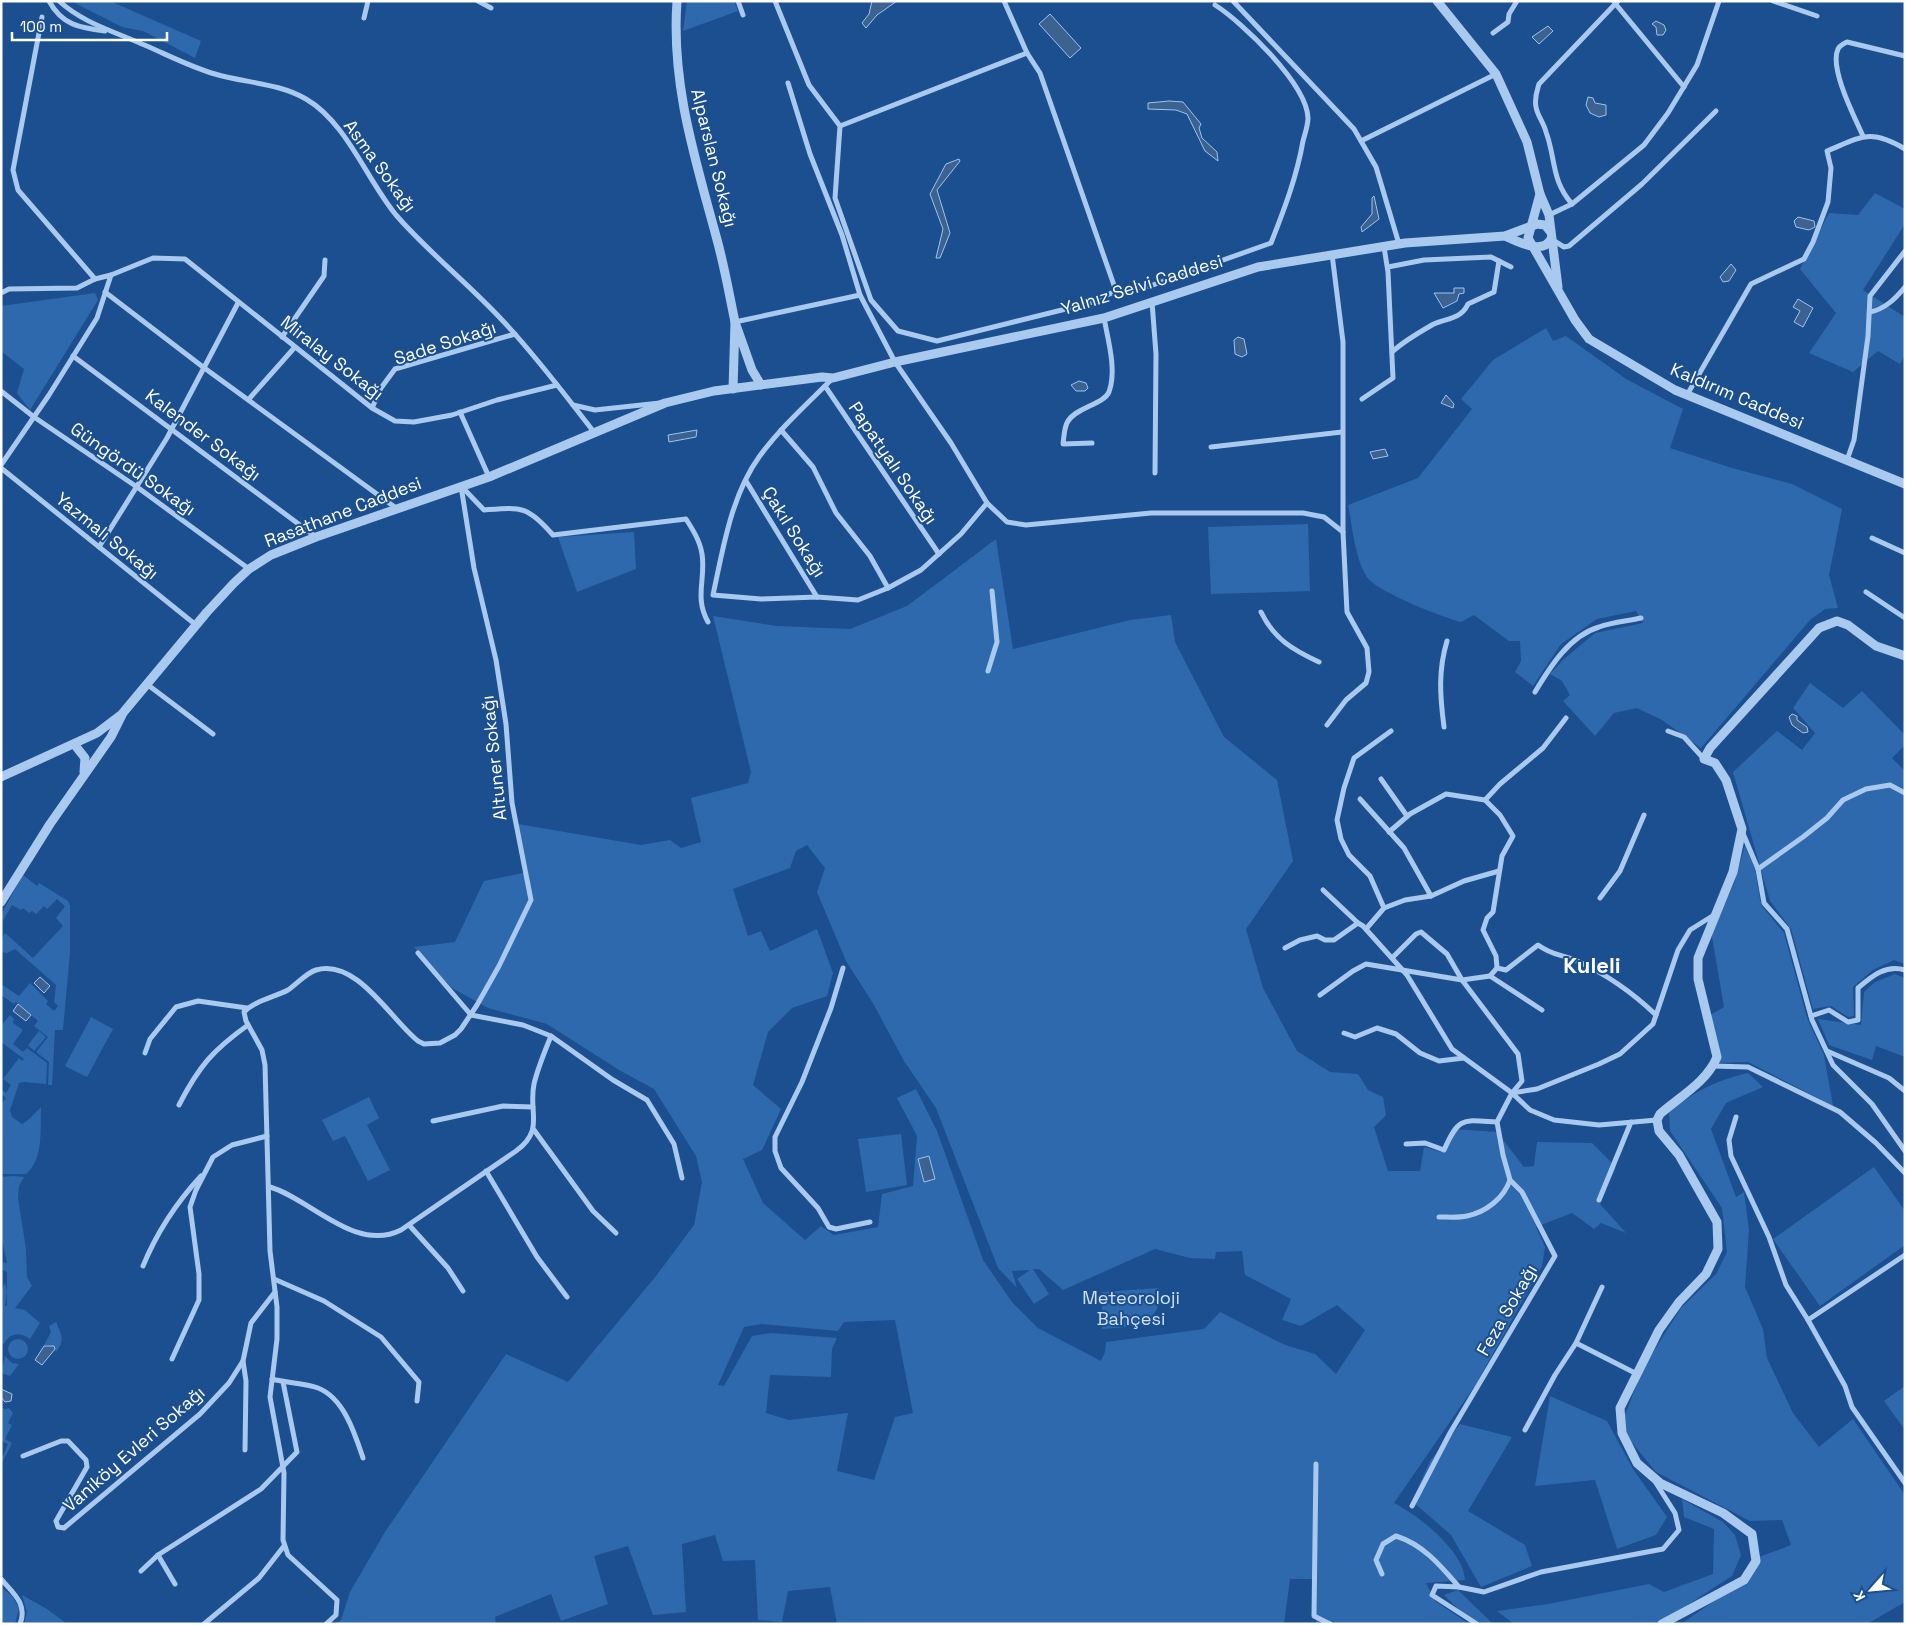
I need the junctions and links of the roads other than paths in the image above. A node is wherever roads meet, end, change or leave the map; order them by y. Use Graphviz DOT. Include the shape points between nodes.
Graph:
graph roads {
  1 [pos="49,1"];
  2 [pos="59,1"];
  3 [pos="368,1"];
  4 [pos="478,1"];
  5 [pos="677,1"];
  6 [pos="738,1"];
  7 [pos="775,1"];
  8 [pos="1004,1"];
  9 [pos="1233,1"];
  10 [pos="1517,1"];
  11 [pos="1720,1"];
  12 [pos="1773,1"];
  13 [pos="1439,2"];
  14 [pos="1615,2"];
  15 [pos="1215,4"];
  16 [pos="491,8"];
  17 [pos="743,15"];
  18 [pos="1818,16"];
  19 [pos="42,17"];
  20 [pos="364,18"];
  21 [pos="108,31"];
  22 [pos="1493,34"];
  23 [pos="1027,53"];
  24 [pos="1905,56"];
  25 [pos="1496,74"];
  26 [pos="788,82"];
  27 [pos="1684,87"];
  28 [pos="1716,111"];
  29 [pos="840,126"];
  30 [pos="1863,136"];
  31 [pos="1361,141"];
  32 [pos="1905,149"];
  33 [pos="1540,194"];
  34 [pos="1572,204"];
  35 [pos="1549,215"];
  36 [pos="1531,227"];
  37 [pos="1550,235"];
  38 [pos="1505,236"];
  39 [pos="1399,244"];
  40 [pos="1532,245"];
  41 [pos="1384,247"];
  42 [pos="1905,250"];
  43 [pos="1332,254"];
  44 [pos="325,260"];
  45 [pos="1498,261"];
  46 [pos="1388,267"];
  47 [pos="1511,268"];
  48 [pos="110,275"];
  49 [pos="95,279"];
  50 [pos="1905,287"];
  51 [pos="1558,289"];
  52 [pos="1116,291"];
  53 [pos="105,292"];
  54 [pos="1,293"];
  55 [pos="860,296"];
  56 [pos="1152,302"];
  57 [pos="238,303"];
  58 [pos="1870,312"];
  59 [pos="1104,318"];
  60 [pos="735,322"];
  61 [pos="515,334"];
  62 [pos="282,337"];
  63 [pos="294,347"];
  64 [pos="1392,352"];
  65 [pos="73,356"];
  66 [pos="895,362"];
  67 [pos="203,367"];
  68 [pos="833,378"];
  69 [pos="557,385"];
  70 [pos="761,385"];
  71 [pos="825,386"];
  72 [pos="733,389"];
  73 [pos="1,391"];
  74 [pos="1687,395"];
  75 [pos="249,399"];
  76 [pos="1362,399"];
  77 [pos="665,403"];
  78 [pos="573,405"];
  79 [pos="372,408"];
  80 [pos="460,412"];
  81 [pos="34,417"];
  82 [pos="172,429"];
  83 [pos="781,430"];
  84 [pos="594,432"];
  85 [pos="1342,432"];
  86 [pos="1092,443"];
  87 [pos="1211,447"];
  88 [pos="1847,460"];
  89 [pos="1,466"];
  90 [pos="1155,473"];
  91 [pos="489,477"];
  92 [pos="746,481"];
  93 [pos="1905,484"];
  94 [pos="461,486"];
  95 [pos="137,487"];
  96 [pos="987,503"];
  97 [pos="396,508"];
  98 [pos="1343,532"];
  99 [pos="316,537"];
  100 [pos="1872,538"];
  101 [pos="99,547"];
  102 [pos="1905,553"];
  103 [pos="939,554"];
  104 [pos="249,569"];
  105 [pos="888,588"];
  106 [pos="992,590"];
  107 [pos="1866,592"];
  108 [pos="817,597"];
  109 [pos="1261,612"];
  110 [pos="1641,618"];
  111 [pos="1905,618"];
  112 [pos="708,622"];
  113 [pos="196,625"];
  114 [pos="1447,641"];
  115 [pos="1905,656"];
  116 [pos="1319,662"];
  117 [pos="988,671"];
  118 [pos="148,685"];
  119 [pos="1535,692"];
  120 [pos="122,714"];
  121 [pos="1566,718"];
  122 [pos="1326,725"];
  123 [pos="1444,727"];
  124 [pos="1391,731"];
  125 [pos="1668,731"];
  126 [pos="213,734"];
  127 [pos="74,744"];
  128 [pos="1704,760"];
  129 [pos="84,774"];
  130 [pos="1,776"];
  131 [pos="1381,779"];
  132 [pos="1905,793"];
  133 [pos="1360,799"];
  134 [pos="1485,800"];
  135 [pos="1644,815"];
  136 [pos="1407,816"];
  137 [pos="1742,829"];
  138 [pos="1389,832"];
  139 [pos="1758,869"];
  140 [pos="1499,871"];
  141 [pos="1324,890"];
  142 [pos="1431,896"];
  143 [pos="1600,898"];
  144 [pos="1,902"];
  145 [pos="1384,908"];
  146 [pos="1714,915"];
  147 [pos="1358,923"];
  148 [pos="1366,929"];
  149 [pos="1285,948"];
  150 [pos="418,953"];
  151 [pos="1392,958"];
  152 [pos="842,968"];
  153 [pos="1498,968"];
  154 [pos="1403,970"];
  155 [pos="1905,970"];
  156 [pos="1490,976"];
  157 [pos="1462,980"];
  158 [pos="1320,995"];
  159 [pos="247,1008"];
  160 [pos="1542,1010"];
  161 [pos="471,1015"];
  162 [pos="1656,1015"];
  163 [pos="1811,1016"];
  164 [pos="248,1025"];
  165 [pos="1344,1033"];
  166 [pos="551,1036"];
  167 [pos="1827,1051"];
  168 [pos="144,1053"];
  169 [pos="1464,1058"];
  170 [pos="1714,1066"];
  171 [pos="1905,1091"];
  172 [pos="1512,1093"];
  173 [pos="180,1105"];
  174 [pos="533,1107"];
  175 [pos="1736,1117"];
  176 [pos="433,1120"];
  177 [pos="1656,1120"];
  178 [pos="1497,1122"];
  179 [pos="1631,1122"];
  180 [pos="534,1130"];
  181 [pos="266,1136"];
  182 [pos="1406,1144"];
  183 [pos="1905,1151"];
  184 [pos="486,1171"];
  185 [pos="205,1172"];
  186 [pos="1905,1173"];
  187 [pos="682,1178"];
  188 [pos="1510,1180"];
  189 [pos="270,1187"];
  190 [pos="1599,1200"];
  191 [pos="1439,1217"];
  192 [pos="870,1222"];
  193 [pos="409,1224"];
  194 [pos="616,1233"];
  195 [pos="1905,1255"];
  196 [pos="143,1266"];
  197 [pos="274,1280"];
  198 [pos="1602,1288"];
  199 [pos="464,1291"];
  200 [pos="276,1292"];
  201 [pos="567,1297"];
  202 [pos="1808,1320"];
  203 [pos="1576,1343"];
  204 [pos="172,1359"];
  205 [pos="243,1361"];
  206 [pos="1637,1374"];
  207 [pos="272,1379"];
  208 [pos="283,1382"];
  209 [pos="416,1401"];
  210 [pos="1525,1430"];
  211 [pos="245,1450"];
  212 [pos="23,1456"];
  213 [pos="363,1458"];
  214 [pos="1316,1464"];
  215 [pos="283,1466"];
  216 [pos="1652,1477"];
  217 [pos="1905,1483"];
  218 [pos="1412,1506"];
  219 [pos="284,1546"];
  220 [pos="158,1555"];
  221 [pos="141,1571"];
  222 [pos="1382,1574"];
  223 [pos="1,1579"];
  224 [pos="176,1584"];
  225 [pos="1460,1587"];
  226 [pos="20,1624"];
  227 [pos="204,1624"];
  228 [pos="326,1624"];
  229 [pos="1330,1624"];
  230 [pos="1477,1624"];
  231 [pos="1662,1624"];
  1 -- 21 [label="street, Asma Sokağı" via="68,24"];
  2 -- 21 [label="street, Asma Sokağı" via="72,12"];
  3 -- 20 [label="street"];
  4 -- 16 [label="street"];
  5 -- 60 [label="street, Alparslan Sokağı" via="676,58 682,104"];
  6 -- 17 [label="street"];
  7 -- 29 [label="street" via="809,85"];
  8 -- 23 [label="street"];
  9 -- 31 [label="street" via="1354,129"];
  10 -- 22 [label="street" via="1508,22"];
  11 -- 27 [label="street" via="1698,66"];
  12 -- 18 [label="street"];
  13 -- 25 [label="street"];
  14 -- 27 [label="street"];
  14 -- 34 [label="street" via="1540,84 1535,96 1547,133 1555,175 1562,193"];
  15 -- 52 [label="street" via="1234,16 1286,72 1308,117 1284,209 1271,244 1150,286"];
  19 -- 49 [label="street" via="13,170 18,190"];
  21 -- 61 [label="street, Asma Sokağı" via="208,72 280,88 315,105 342,135 404,224"];
  23 -- 29 [label="street"];
  23 -- 52 [label="street" via="1040,73"];
  24 -- 30 [label="street" via="1847,42 1840,46 1837,68 1848,105"];
  25 -- 31 [label="street"];
  25 -- 33 [label="street" via="1527,142"];
  26 -- 55 [label="street"];
  27 -- 34 [label="street" via="1644,145"];
  28 -- 37 [label="street" via="1642,184 1569,246 1564,246"];
  29 -- 52 [label="street" via="835,198 871,300 898,331 937,341 1090,303"];
  30 -- 32 [label="street" via="1893,141"];
  30 -- 74 [label="street" via="1827,151 1831,168 1828,202 1804,259 1751,284"];
  31 -- 39 [label="street" via="1376,167"];
  33 -- 35 [label="street, Kaldırım Caddesi"];
  33 -- 36 [label="street"];
  34 -- 35 [label="street"];
  35 -- 37 [label="street, Kaldırım Caddesi"];
  36 -- 37 [label="street" via="1541,224"];
  36 -- 38 [label="street"];
  36 -- 40 [label="street" via="1528,238"];
  37 -- 40 [label="street" via="1543,247"];
  37 -- 51 [label="street, Kaldırım Caddesi"];
  38 -- 39 [label="street, Yalnız Selvi Caddesi"];
  38 -- 40 [label="street"];
  39 -- 41 [label="street, Yalnız Selvi Caddesi"];
  40 -- 51 [label="street, Kaldırım Caddesi"];
  41 -- 43 [label="street, Yalnız Selvi Caddesi"];
  41 -- 46 [label="street"];
  42 -- 58 [label="street" via="1870,296"];
  43 -- 56 [label="street, Yalnız Selvi Caddesi" via="1258,267"];
  43 -- 85 [label="street" via="1343,342"];
  44 -- 62 [label="street" via="324,276"];
  45 -- 46 [label="street" via="1491,257 1424,260"];
  45 -- 47 [label="street"];
  45 -- 64 [label="street" via="1494,292 1468,304 1465,311 1443,323 1434,324"];
  46 -- 64 [label="street"];
  48 -- 49 [label="street, Miralay Sokağı"];
  48 -- 53 [label="street"];
  48 -- 57 [label="street, Miralay Sokağı" via="153,258 186,259"];
  49 -- 54 [label="street, Miralay Sokağı" via="77,288 9,289"];
  50 -- 58 [label="street" via="1890,303"];
  51 -- 74 [label="street, Kaldırım Caddesi" via="1589,339"];
  53 -- 65 [label="street" via="97,318"];
  53 -- 67 [label="street"];
  55 -- 60 [label="street"];
  55 -- 66 [label="street"];
  56 -- 59 [label="street, Yalnız Selvi Caddesi"];
  56 -- 90 [label="street" via="1156,354"];
  57 -- 62 [label="street, Miralay Sokağı"];
  57 -- 67 [label="street"];
  58 -- 88 [label="street" via="1854,440"];
  59 -- 66 [label="street, Yalnız Selvi Caddesi"];
  59 -- 86 [label="street" via="1112,367 1109,392 1077,411 1067,422 1063,444"];
  60 -- 70 [label="street, Alparslan Sokağı" via="752,370"];
  60 -- 72 [label="street, Alparslan Sokağı"];
  61 -- 69 [label="street, Asma Sokağı"];
  61 -- 79 [label="street, Sade Sokağı" via="395,370 381,388"];
  62 -- 63 [label="street, Miralay Sokağı"];
  63 -- 75 [label="street"];
  63 -- 79 [label="street, Miralay Sokağı"];
  64 -- 76 [label="street" via="1393,378"];
  65 -- 81 [label="street"];
  65 -- 82 [label="street, Kalender Sokağı"];
  66 -- 68 [label="street, Yalnız Selvi Caddesi"];
  66 -- 96 [label="street" via="951,443"];
  67 -- 75 [label="street"];
  67 -- 82 [label="street"];
  68 -- 70 [label="street, Yalnız Selvi Caddesi"];
  68 -- 71 [label="street"];
  69 -- 78 [label="street, Asma Sokağı"];
  69 -- 80 [label="street, Miralay Sokağı"];
  70 -- 72 [label="street, Rasathane Caddesi"];
  71 -- 83 [label="street"];
  71 -- 103 [label="street, Papatyalı Sokağı"];
  72 -- 77 [label="street, Rasathane Caddesi"];
  73 -- 81 [label="street, Güngördü Sokağı"];
  74 -- 88 [label="street, Kaldırım Caddesi"];
  75 -- 97 [label="street"];
  77 -- 78 [label="street" via="595,410"];
  77 -- 84 [label="street, Rasathane Caddesi"];
  78 -- 84 [label="street, Asma Sokağı"];
  79 -- 80 [label="street, Miralay Sokağı" via="395,421 414,422"];
  80 -- 91 [label="street"];
  81 -- 89 [label="street"];
  81 -- 95 [label="street, Güngördü Sokağı"];
  82 -- 95 [label="street"];
  82 -- 99 [label="street, Kalender Sokağı"];
  83 -- 92 [label="street" via="758,458"];
  83 -- 105 [label="street" via="813,467 836,513 870,556"];
  84 -- 91 [label="street, Rasathane Caddesi"];
  85 -- 87 [label="street"];
  85 -- 98 [label="street"];
  88 -- 93 [label="street, Kaldırım Caddesi"];
  89 -- 101 [label="street, Yazmalı Sokağı"];
  91 -- 94 [label="street, Rasathane Caddesi"];
  92 -- 108 [label="street, Çakıl Sokağı"];
  92 -- 108 [label="street" via="727,533 714,595 761,599"];
  94 -- 97 [label="street, Rasathane Caddesi"];
  94 -- 112 [label="street" via="484,510 519,507 553,535 686,519 696,535 702,556 701,610"];
  94 -- 161 [label="street, Altuner Sokağı" via="474,568 496,660 506,724 512,803 531,900"];
  95 -- 101 [label="street"];
  95 -- 104 [label="street, Güngördü Sokağı"];
  96 -- 98 [label="street" via="1007,522 1026,525 1150,513 1303,513 1324,517"];
  96 -- 103 [label="street"];
  97 -- 99 [label="street, Rasathane Caddesi"];
  98 -- 122 [label="street" via="1347,612 1367,648 1369,672 1366,683 1346,700"];
  99 -- 104 [label="street, Rasathane Caddesi"];
  100 -- 102 [label="street"];
  101 -- 113 [label="street, Yazmalı Sokağı"];
  103 -- 105 [label="street" via="921,570"];
  104 -- 113 [label="street, Rasathane Caddesi"];
  105 -- 108 [label="street" via="858,600"];
  106 -- 117 [label="street" via="998,642"];
  107 -- 111 [label="street"];
  109 -- 116 [label="street" via="1279,640"];
  110 -- 119 [label="street" via="1598,627 1576,640 1551,665"];
  113 -- 118 [label="street, Rasathane Caddesi"];
  114 -- 123 [label="street" via="1439,691"];
  115 -- 128 [label="street" via="1876,646 1848,625 1836,621 1818,628 1710,748"];
  118 -- 120 [label="street, Rasathane Caddesi"];
  118 -- 126 [label="street"];
  120 -- 127 [label="street, Rasathane Caddesi" via="97,733"];
  120 -- 129 [label="street" via="111,737"];
  121 -- 134 [label="street" via="1543,748"];
  124 -- 145 [label="street" via="1354,758 1337,820 1349,855 1370,876"];
  125 -- 128 [label="street" via="1684,738"];
  127 -- 129 [label="street" via="85,758"];
  127 -- 130 [label="street, Rasathane Caddesi"];
  128 -- 137 [label="street" via="1715,763 1726,780"];
  129 -- 144 [label="street"];
  131 -- 136 [label="street"];
  132 -- 139 [label="street" via="1890,785 1866,789 1843,800 1827,818"];
  133 -- 138 [label="street"];
  134 -- 136 [label="street" via="1446,794"];
  134 -- 140 [label="street" via="1500,815 1513,836 1502,856"];
  135 -- 143 [label="street" via="1620,871"];
  136 -- 138 [label="street"];
  137 -- 139 [label="street"];
  137 -- 146 [label="street" via="1733,872"];
  138 -- 142 [label="street" via="1404,848"];
  139 -- 163 [label="street" via="1764,903 1787,929"];
  140 -- 142 [label="street" via="1464,881"];
  140 -- 153 [label="street" via="1493,912 1483,930 1496,956"];
  141 -- 147 [label="street"];
  142 -- 145 [label="street" via="1405,900"];
  145 -- 148 [label="street"];
  146 -- 162 [label="street" via="1690,930 1678,950"];
  146 -- 170 [label="street" via="1698,958 1698,972 1704,1011 1717,1057"];
  147 -- 148 [label="street"];
  147 -- 149 [label="street" via="1334,940 1317,936"];
  148 -- 151 [label="street"];
  150 -- 161 [label="street"];
  151 -- 154 [label="street"];
  151 -- 157 [label="street" via="1421,932 1447,954"];
  152 -- 192 [label="street" via="802,1082 776,1137 775,1150 781,1168 818,1208 829,1227 836,1229"];
  153 -- 156 [label="street"];
  153 -- 162 [label="street" via="1506,970 1538,945 1550,954 1575,960 1595,970 1627,989"];
  154 -- 157 [label="street"];
  154 -- 158 [label="street" via="1366,964"];
  154 -- 169 [label="street" via="1452,1049"];
  155 -- 163 [label="street" via="1894,967 1874,975 1858,988 1858,1020 1848,1022 1828,1010"];
  156 -- 157 [label="street"];
  156 -- 160 [label="street"];
  157 -- 172 [label="street" via="1518,1054 1522,1081"];
  159 -- 161 [label="street" via="281,994 314,971 329,969 351,975 424,1044 447,1040"];
  159 -- 164 [label="street" via="244,1012"];
  159 -- 168 [label="street" via="198,1002 176,1007 150,1038"];
  161 -- 166 [label="street" via="523,1024"];
  162 -- 172 [label="street" via="1653,1024 1620,1054 1537,1089"];
  163 -- 167 [label="street"];
  164 -- 173 [label="street" via="219,1045 195,1074"];
  164 -- 181 [label="street" via="260,1045 265,1065"];
  165 -- 169 [label="street" via="1355,1037 1377,1028 1396,1034 1420,1053 1439,1061"];
  166 -- 174 [label="street" via="536,1077"];
  166 -- 187 [label="street" via="647,1100 674,1144"];
  167 -- 171 [label="street" via="1889,1078"];
  167 -- 183 [label="street" via="1833,1064 1872,1104"];
  169 -- 172 [label="street"];
  170 -- 177 [label="street"];
  170 -- 186 [label="street" via="1748,1067 1840,1112"];
  172 -- 178 [label="street"];
  172 -- 179 [label="street" via="1530,1110 1554,1120 1599,1125"];
  174 -- 176 [label="street" via="502,1106"];
  174 -- 180 [label="street"];
  175 -- 202 [label="street" via="1729,1140 1731,1156 1769,1238 1786,1285"];
  177 -- 179 [label="street"];
  177 -- 206 [label="street" via="1659,1131 1679,1155 1717,1222 1718,1249 1706,1274 1679,1302 1659,1330"];
  178 -- 182 [label="street" via="1466,1120 1453,1128 1444,1150 1425,1143"];
  178 -- 188 [label="street, Feza Sokağı"];
  179 -- 190 [label="street"];
  180 -- 184 [label="street" via="522,1147"];
  180 -- 194 [label="street" via="593,1212"];
  181 -- 185 [label="street" via="232,1144 213,1157"];
  181 -- 189 [label="street"];
  184 -- 193 [label="street"];
  184 -- 201 [label="street" via="537,1256"];
  185 -- 196 [label="street" via="184,1194 155,1235"];
  185 -- 204 [label="street" via="190,1207 199,1274 199,1300"];
  188 -- 191 [label="street" via="1506,1193 1488,1207 1467,1216"];
  188 -- 218 [label="street, Feza Sokağı" via="1522,1192 1554,1256 1450,1433"];
  189 -- 193 [label="street" via="341,1225 366,1234 390,1235"];
  189 -- 197 [label="street" via="270,1251"];
  193 -- 199 [label="street"];
  195 -- 202 [label="street"];
  197 -- 200 [label="street"];
  197 -- 209 [label="street" via="324,1301 381,1337 419,1382"];
  198 -- 203 [label="street"];
  200 -- 205 [label="street, Vaniköy Evleri Sokağı" via="251,1323"];
  200 -- 207 [label="street" via="277,1339"];
  202 -- 217 [label="street" via="1845,1386 1852,1407"];
  203 -- 206 [label="street"];
  203 -- 210 [label="street"];
  205 -- 211 [label="street, Vaniköy Evleri Sokağı" via="246,1381"];
  205 -- 212 [label="street, Vaniköy Evleri Sokağı" via="229,1383 200,1414 64,1528 58,1527 56,1521 86,1467 86,1460 68,1440"];
  206 -- 216 [label="street" via="1620,1408 1622,1433 1637,1463"];
  207 -- 208 [label="street"];
  207 -- 215 [label="street" via="271,1407"];
  208 -- 213 [label="street" via="328,1393 355,1432"];
  208 -- 215 [label="street" via="297,1452"];
  214 -- 229 [label="street" via="1314,1616"];
  215 -- 219 [label="street"];
  215 -- 220 [label="street" via="261,1489"];
  216 -- 225 [label="street" via="1675,1513 1680,1530 1663,1549 1541,1572 1484,1592"];
  216 -- 231 [label="street" via="1686,1498 1723,1513 1752,1534 1756,1561 1744,1580"];
  219 -- 227 [label="street" via="258,1578"];
  219 -- 228 [label="street" via="288,1555 337,1600 336,1615"];
  220 -- 221 [label="street"];
  220 -- 224 [label="street"];
  222 -- 225 [label="street" via="1376,1560 1383,1544 1396,1536 1413,1542"];
  223 -- 226 [label="street" via="21,1603"];
  225 -- 230 [label="street" via="1436,1586 1432,1595"];
}
